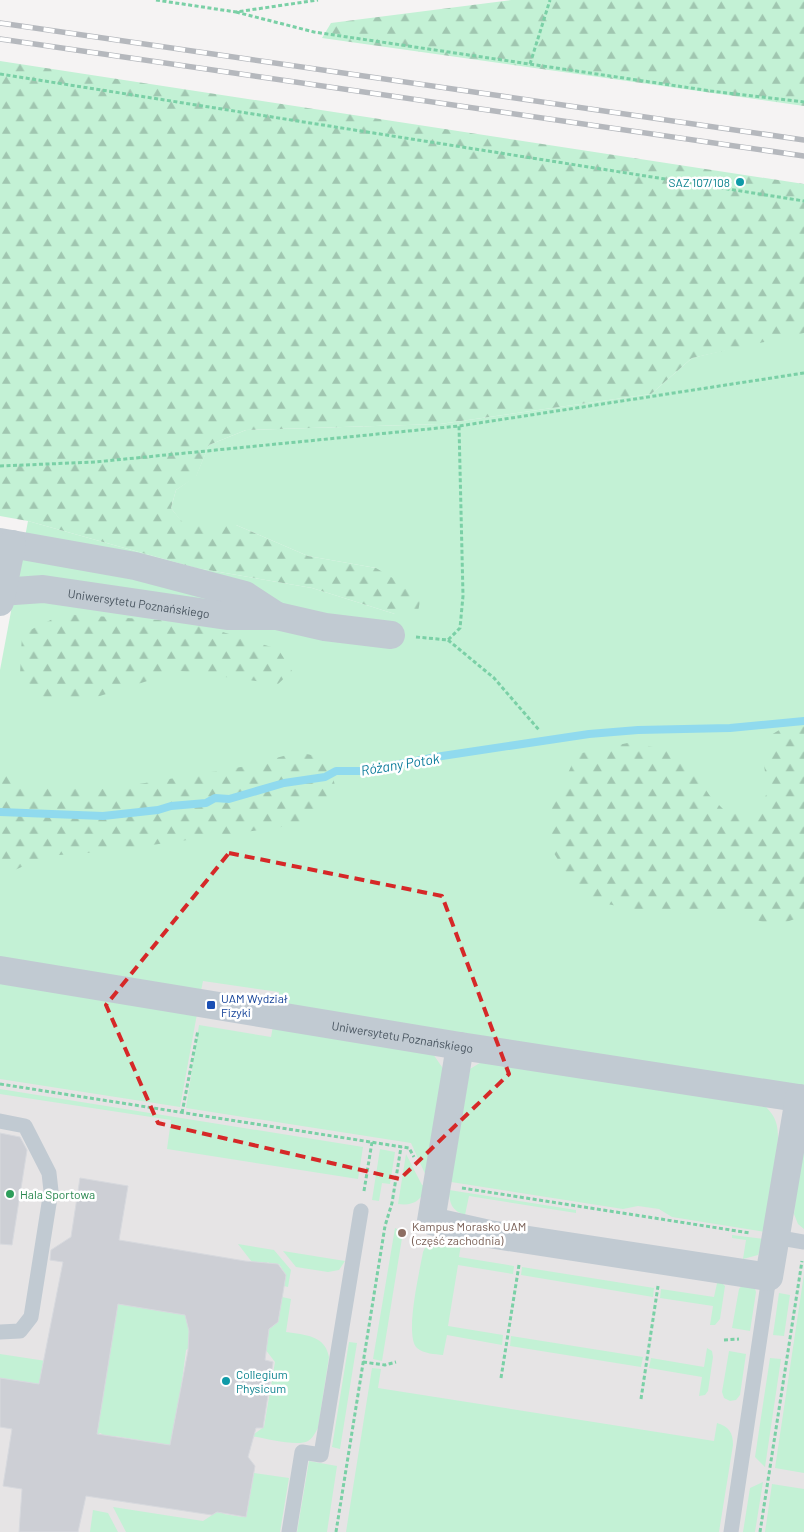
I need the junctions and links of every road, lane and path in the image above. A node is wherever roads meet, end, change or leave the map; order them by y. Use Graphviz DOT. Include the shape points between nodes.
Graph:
graph roads {
  1 [pos="156,0"];
  2 [pos="318,0"];
  3 [pos="550,0"];
  4 [pos="236,12"];
  5 [pos="530,64"];
  6 [pos="0,74"];
  7 [pos="804,102"];
  8 [pos="804,202"];
  9 [pos="804,373"];
  10 [pos="459,426"];
  11 [pos="0,466"];
  12 [pos="6,543"];
  13 [pos="1,596"];
  14 [pos="277,616"];
  15 [pos="391,635"];
  16 [pos="448,640"];
  17 [pos="539,730"];
  18 [pos="0,970"];
  19 [pos="199,1025"];
  20 [pos="460,1046"];
  21 [pos="0,1084"];
  22 [pos="801,1099"];
  23 [pos="182,1113"];
  24 [pos="0,1121"];
  25 [pos="372,1142"];
  26 [pos="401,1147"];
  27 [pos="438,1184"];
  28 [pos="361,1211"];
  29 [pos="775,1237"];
  30 [pos="523,1240"];
  31 [pos="804,1242"];
  32 [pos="804,1260"];
  33 [pos="662,1261"];
  34 [pos="769,1277"];
  35 [pos="0,1332"];
  36 [pos="363,1362"];
  37 [pos="396,1362"];
  38 [pos="501,1378"];
  39 [pos="641,1399"];
  40 [pos="289,1532"];
  41 [pos="336,1532"];
  42 [pos="731,1532"];
  43 [pos="760,1532"];
  1 -- 4 [label="path"];
  2 -- 4 [label="path"];
  3 -- 5 [label="path"];
  4 -- 5 [label="path" via="314,32"];
  5 -- 7 [label="path"];
  6 -- 8 [label="path"];
  9 -- 10 [label="path"];
  10 -- 11 [label="path" via="95,462"];
  10 -- 16 [label="path" via="463,596 460,628"];
  12 -- 13 [label="street, Uniwersytetu Poznańskiego"];
  12 -- 14 [label="street, Uniwersytetu Poznańskiego" via="135,566 245,594"];
  13 -- 14 [label="street, Uniwersytetu Poznańskiego" via="43,589 227,616"];
  14 -- 15 [label="street, Uniwersytetu Poznańskiego" via="324,628"];
  15 -- 16 [label="path"];
  16 -- 17 [label="path" via="494,678"];
  18 -- 20 [label="street, Uniwersytetu Poznańskiego"];
  19 -- 23 [label="path"];
  20 -- 22 [label="street, Uniwersytetu Poznańskiego"];
  20 -- 27 [label="street"];
  21 -- 23 [label="path"];
  22 -- 29 [label="street"];
  23 -- 25 [label="path"];
  24 -- 35 [label="lane" via="25,1126 49,1173 51,1191 31,1317 20,1331"];
  25 -- 26 [label="path"];
  25 -- 28 [label="path"];
  26 -- 27 [label="path" via="409,1148 427,1182"];
  26 -- 36 [label="path"];
  27 -- 29 [label="path"];
  27 -- 30 [label="street" via="431,1221"];
  28 -- 40 [label="lane" via="321,1456 302,1452"];
  29 -- 31 [label="lane"];
  29 -- 34 [label="street"];
  30 -- 33 [label="street"];
  30 -- 38 [label="path"];
  32 -- 43 [label="path"];
  33 -- 34 [label="street"];
  33 -- 39 [label="path"];
  34 -- 42 [label="lane"];
  36 -- 37 [label="path" via="385,1365"];
  36 -- 41 [label="path"];
}
